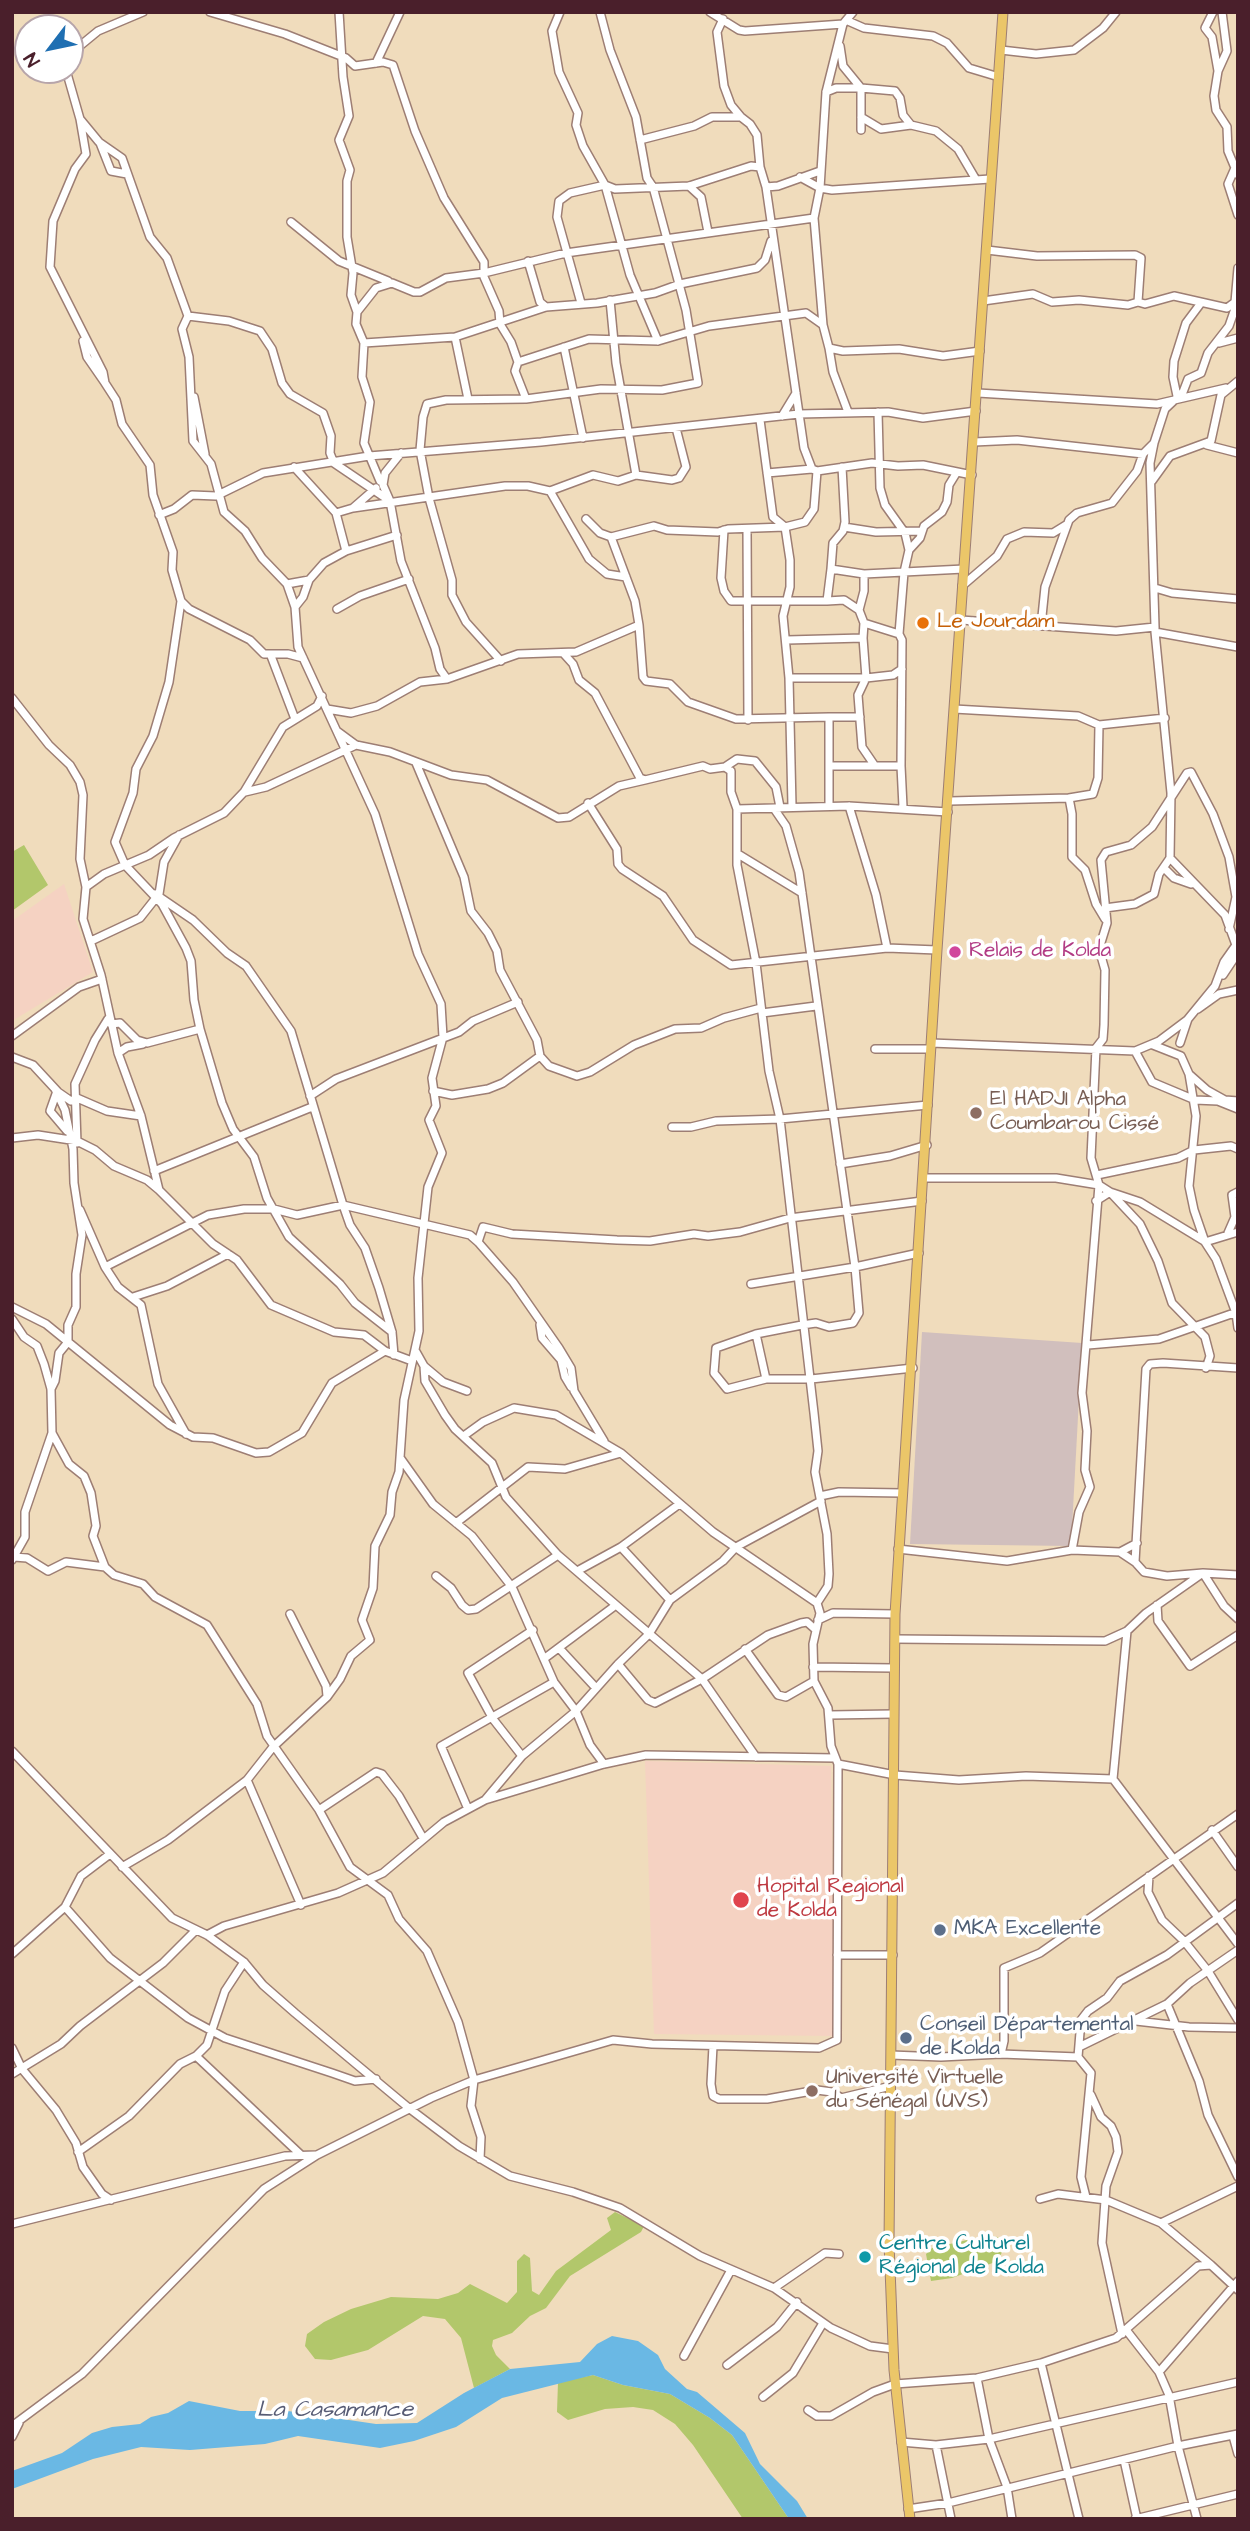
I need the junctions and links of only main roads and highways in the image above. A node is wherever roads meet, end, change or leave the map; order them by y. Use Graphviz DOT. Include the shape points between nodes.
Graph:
graph roads {
  1 [pos="1003,12"];
  2 [pos="909,2514"];
  1 -- 2 [label="main road" via="895,1614 892,2350"];
}
